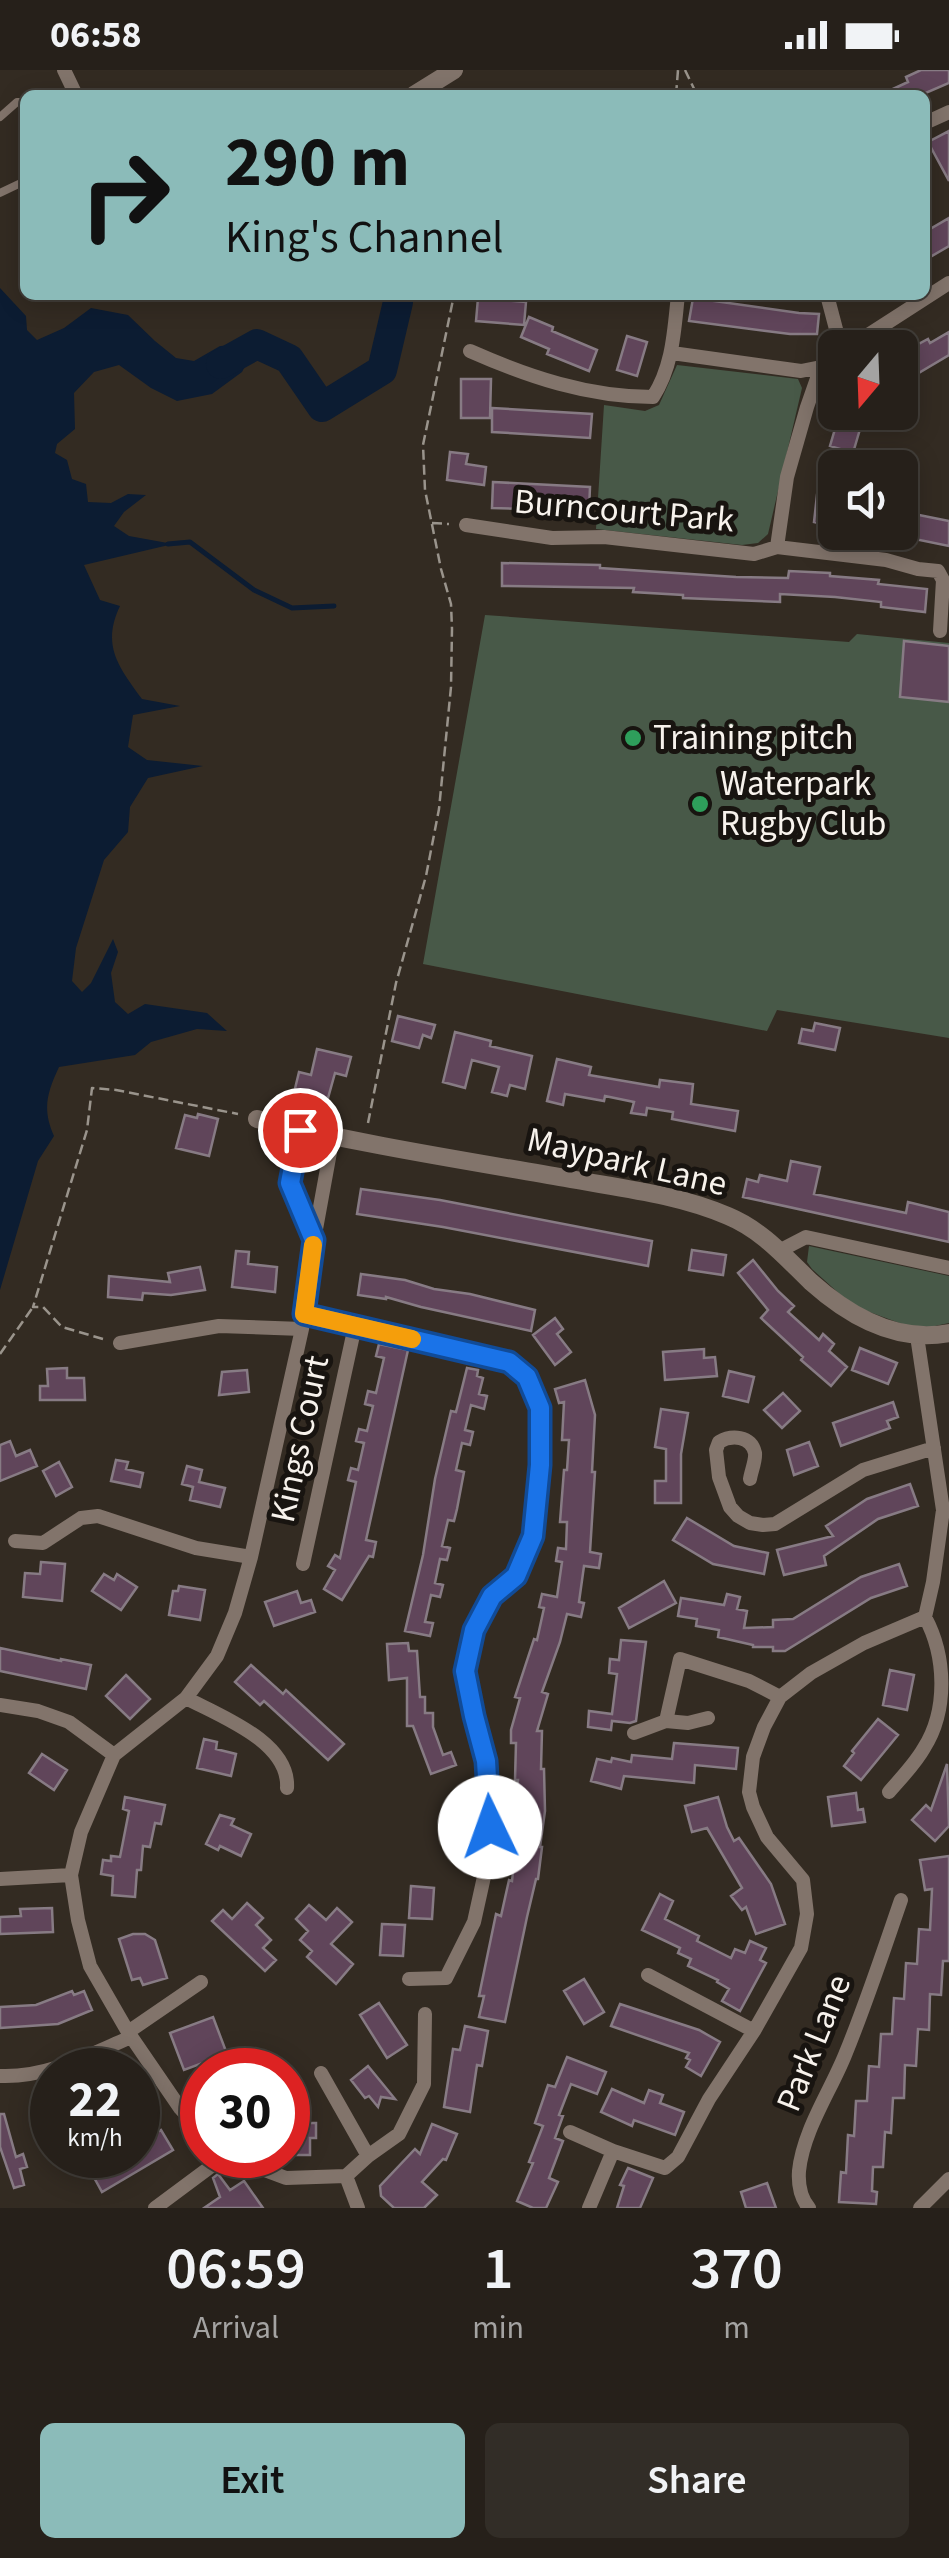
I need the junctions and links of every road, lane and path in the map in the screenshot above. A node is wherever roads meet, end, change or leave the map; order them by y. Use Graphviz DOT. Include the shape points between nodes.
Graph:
graph roads {
  1 [pos="454,70"];
  2 [pos="422,90"];
  3 [pos="20,102"];
  4 [pos="0,117"];
  5 [pos="453,300"];
  6 [pos="677,300"];
  7 [pos="829,300"];
  8 [pos="923,300"];
  9 [pos="839,330"];
  10 [pos="874,330"];
  11 [pos="470,352"];
  12 [pos="672,353"];
  13 [pos="818,367"];
  14 [pos="818,376"];
  15 [pos="432,523"];
  16 [pos="466,525"];
  17 [pos="776,547"];
  18 [pos="940,630"];
  19 [pos="257,1119"];
  20 [pos="300,1130"];
  21 [pos="333,1136"];
  22 [pos="364,1142"];
  23 [pos="314,1240"];
  24 [pos="780,1250"];
  25 [pos="949,1268"];
  26 [pos="33,1307"];
  27 [pos="303,1322"];
  28 [pos="355,1326"];
  29 [pos="949,1333"];
  30 [pos="918,1336"];
  31 [pos="120,1343"];
  32 [pos="0,1354"];
  33 [pos="934,1448"];
  34 [pos="750,1480"];
  35 [pos="14,1541"];
  36 [pos="252,1557"];
  37 [pos="304,1564"];
  38 [pos="925,1617"];
  39 [pos="780,1697"];
  40 [pos="186,1698"];
  41 [pos="0,1705"];
  42 [pos="708,1718"];
  43 [pos="666,1721"];
  44 [pos="634,1733"];
  45 [pos="114,1755"];
  46 [pos="286,1788"];
  47 [pos="889,1792"];
  48 [pos="71,1875"];
  49 [pos="0,1879"];
  50 [pos="902,1900"];
  51 [pos="648,1975"];
  52 [pos="409,1980"];
  53 [pos="202,1982"];
  54 [pos="425,2014"];
  55 [pos="754,2031"];
  56 [pos="130,2035"];
  57 [pos="321,2073"];
  58 [pos="0,2076"];
  59 [pos="180,2108"];
  60 [pos="570,2132"];
  61 [pos="613,2151"];
  62 [pos="368,2156"];
  63 [pos="346,2176"];
  64 [pos="310,2177"];
  65 [pos="195,2178"];
  66 [pos="949,2179"];
  67 [pos="155,2208"];
  68 [pos="358,2208"];
  69 [pos="589,2208"];
  70 [pos="809,2208"];
  71 [pos="920,2208"];
  1 -- 2 [label="street"];
  3 -- 4 [label="lane"];
  5 -- 15 [label="path" via="423,445"];
  6 -- 12 [label="street"];
  7 -- 9 [label="street"];
  8 -- 10 [label="street"];
  11 -- 12 [label="street" via="518,372 619,397 653,397"];
  12 -- 13 [label="street" via="801,371"];
  14 -- 17 [label="street" via="787,478"];
  15 -- 16 [label="path"];
  15 -- 22 [label="path" via="452,629 440,809"];
  16 -- 17 [label="street, Burncourt Park" via="754,554"];
  17 -- 18 [label="street, Burncourt Park" via="938,571"];
  19 -- 20 [label="street, Maypark Lane"];
  19 -- 26 [label="path" via="92,1088 87,1130"];
  20 -- 21 [label="street, Maypark Lane"];
  20 -- 23 [label="street" via="290,1183"];
  21 -- 22 [label="street, Maypark Lane"];
  21 -- 23 [label="street"];
  22 -- 24 [label="street, Maypark Lane" via="679,1200 738,1220"];
  23 -- 27 [label="street"];
  24 -- 25 [label="street" via="806,1237"];
  24 -- 30 [label="street, Maypark Lane" via="856,1315"];
  26 -- 31 [label="path" via="43,1307 62,1327"];
  26 -- 32 [label="path"];
  27 -- 28 [label="street, Kings Court"];
  27 -- 31 [label="street, Kings Court" via="219,1326"];
  27 -- 36 [label="street"];
  28 -- 37 [label="street, Kings Court"];
  28 -- 52 [label="street, Kings Court" via="509,1362 527,1377 540,1408 533,1536 516,1576 492,1596 474,1630 465,1671 486,1761 491,1844 484,1884 446,1978"];
  29 -- 30 [label="street, Maypark Lane"];
  30 -- 33 [label="street"];
  33 -- 34 [label="street" via="864,1470 776,1524 750,1522 730,1507 719,1477 719,1442 733,1436 752,1448"];
  33 -- 38 [label="street" via="943,1510"];
  35 -- 36 [label="street" via="43,1543 80,1518 98,1516 196,1548"];
  36 -- 40 [label="street" via="217,1656"];
  38 -- 39 [label="street" via="864,1643"];
  38 -- 47 [label="street" via="940,1666 940,1706 923,1750"];
  39 -- 43 [label="street" via="680,1660"];
  39 -- 55 [label="street" via="754,1757 749,1792 768,1837 803,1880 808,1914 800,1948"];
  40 -- 45 [label="street"];
  40 -- 46 [label="street" via="275,1752 285,1767"];
  41 -- 45 [label="street" via="69,1722"];
  42 -- 43 [label="street"];
  43 -- 44 [label="street"];
  45 -- 48 [label="street" via="81,1832"];
  48 -- 49 [label="street"];
  48 -- 56 [label="street" via="90,1966"];
  50 -- 70 [label="street, Park Lane" via="802,2157 799,2187"];
  51 -- 55 [label="street"];
  53 -- 56 [label="street"];
  54 -- 62 [label="street" via="424,2084 399,2134"];
  55 -- 61 [label="street" via="678,2157 665,2168"];
  56 -- 58 [label="street" via="42,2073"];
  56 -- 59 [label="street"];
  57 -- 62 [label="street"];
  60 -- 61 [label="street"];
  61 -- 69 [label="street"];
  62 -- 63 [label="street"];
  63 -- 64 [label="street"];
  63 -- 68 [label="street"];
  65 -- 67 [label="street"];
  66 -- 71 [label="street"];
}
